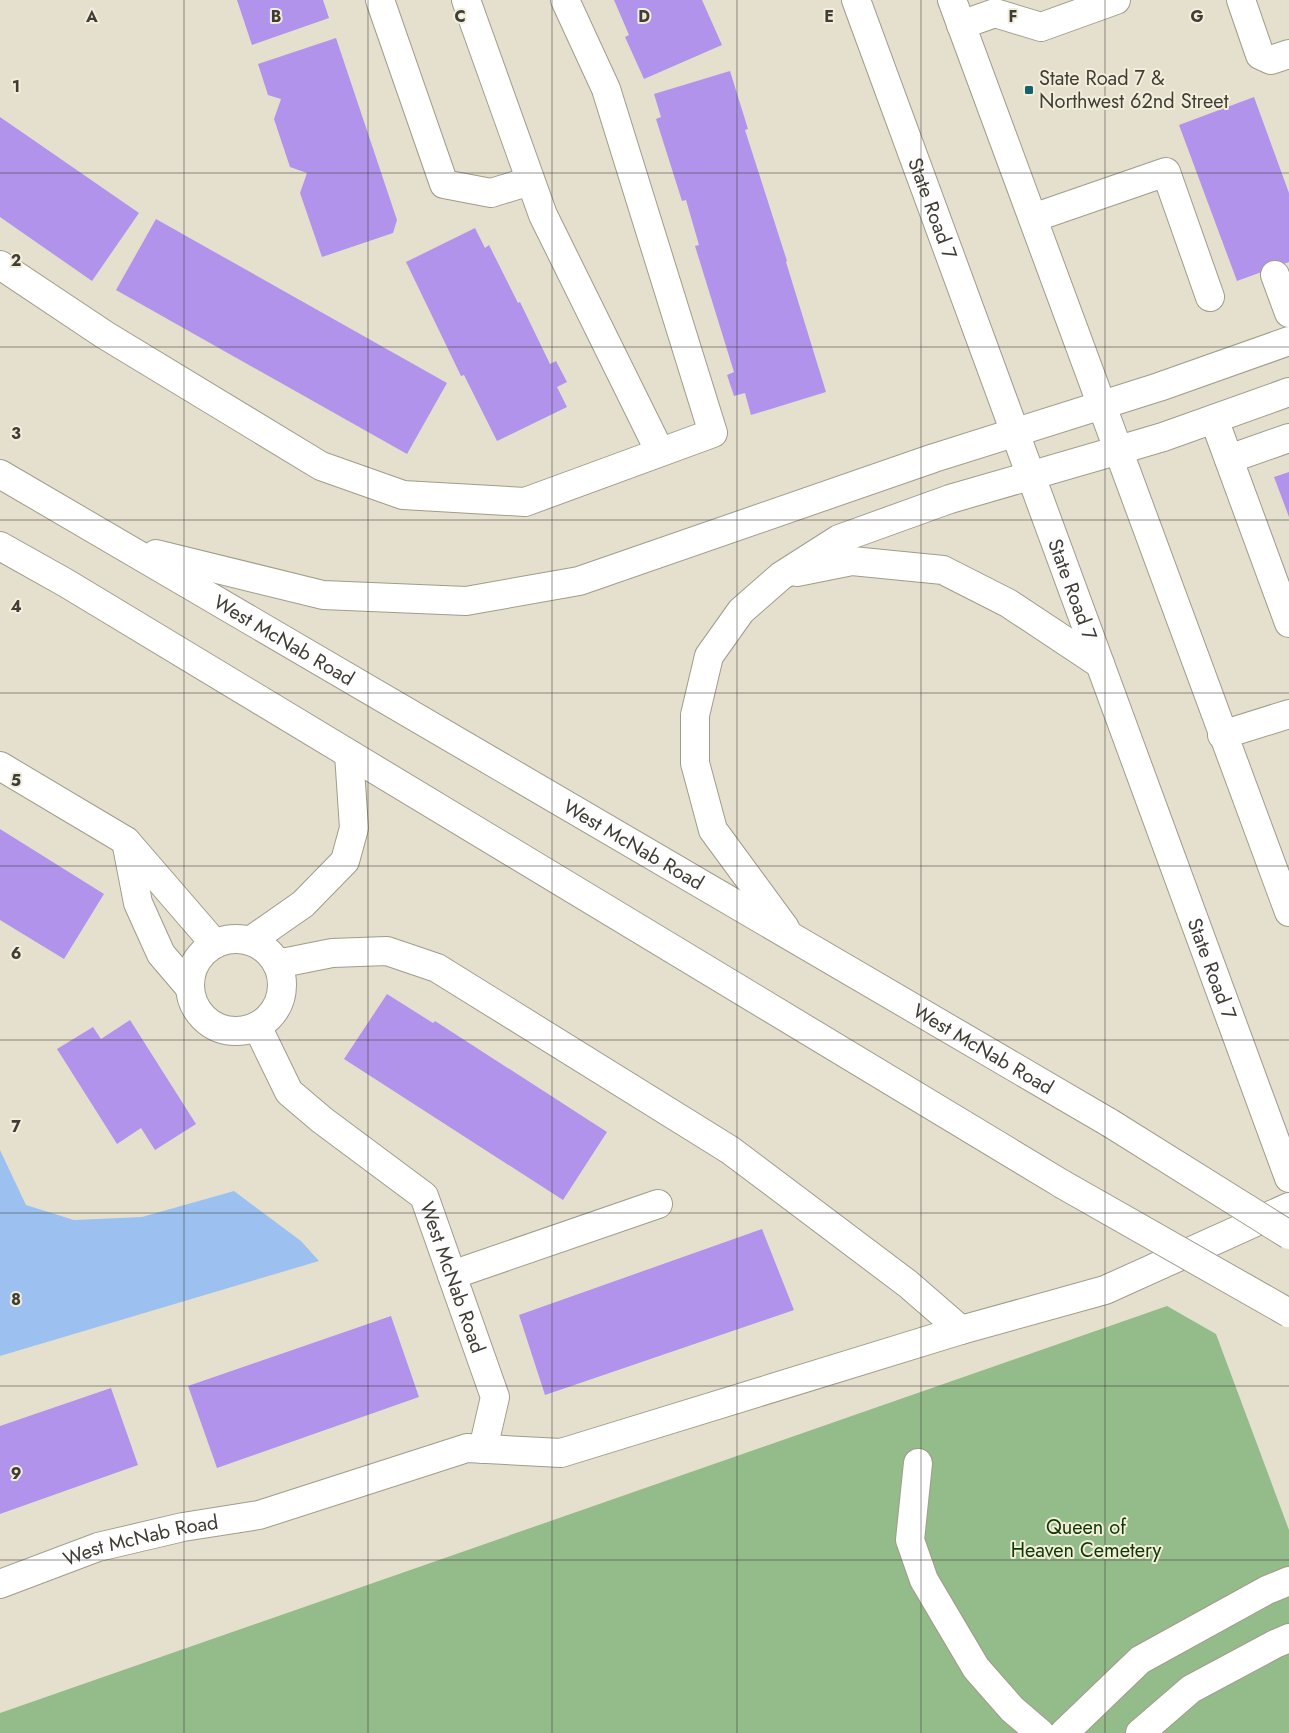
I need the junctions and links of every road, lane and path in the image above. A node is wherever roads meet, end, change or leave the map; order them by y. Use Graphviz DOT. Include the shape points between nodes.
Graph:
graph roads {
  1 [pos="380,0"];
  2 [pos="466,0"];
  3 [pos="564,0"];
  4 [pos="856,0"];
  5 [pos="1116,0"];
  6 [pos="1241,0"];
  7 [pos="956,12"];
  8 [pos="1289,54"];
  9 [pos="530,181"];
  10 [pos="1033,218"];
  11 [pos="0,264"];
  12 [pos="1275,274"];
  13 [pos="1210,297"];
  14 [pos="1289,313"];
  15 [pos="1289,341"];
  16 [pos="1289,392"];
  17 [pos="1102,405"];
  18 [pos="1214,419"];
  19 [pos="1015,433"];
  20 [pos="1289,438"];
  21 [pos="1119,450"];
  22 [pos="660,452"];
  23 [pos="1229,458"];
  24 [pos="0,474"];
  25 [pos="1031,476"];
  26 [pos="0,546"];
  27 [pos="125,547"];
  28 [pos="781,576"];
  29 [pos="1289,623"];
  30 [pos="1100,664"];
  31 [pos="1289,714"];
  32 [pos="1222,734"];
  33 [pos="348,754"];
  34 [pos="0,766"];
  35 [pos="126,841"];
  36 [pos="1289,912"];
  37 [pos="792,937"];
  38 [pos="250,941"];
  39 [pos="215,944"];
  40 [pos="277,964"];
  41 [pos="190,988"];
  42 [pos="257,1026"];
  43 [pos="1289,1178"];
  44 [pos="658,1204"];
  45 [pos="1289,1208"];
  46 [pos="1289,1234"];
  47 [pos="452,1275"];
  48 [pos="1289,1313"];
  49 [pos="961,1330"];
  50 [pos="484,1449"];
  51 [pos="918,1463"];
  52 [pos="1289,1581"];
  53 [pos="0,1584"];
  54 [pos="1289,1638"];
  55 [pos="1040,1733"];
  56 [pos="1064,1733"];
  57 [pos="1140,1733"];
  1 -- 9 [label="main road" via="444,184 491,193"];
  2 -- 9 [label="main road"];
  3 -- 22 [label="main road" via="606,90 713,433"];
  4 -- 19 [label="main road, State Road 7"];
  5 -- 7 [label="main road" via="1041,27 995,13"];
  6 -- 8 [label="main road" via="1260,55 1272,60"];
  7 -- 10 [label="main road"];
  9 -- 22 [label="main road" via="543,215"];
  10 -- 13 [label="main road" via="1166,172"];
  10 -- 17 [label="main road"];
  11 -- 22 [label="main road" via="105,335 321,466 403,495 524,502"];
  12 -- 14 [label="main road"];
  15 -- 17 [label="main road"];
  16 -- 18 [label="main road"];
  17 -- 19 [label="main road"];
  17 -- 21 [label="main road"];
  18 -- 21 [label="main road"];
  18 -- 23 [label="main road"];
  19 -- 25 [label="main road, State Road 7"];
  19 -- 27 [label="main road" via="579,581 466,602 323,595"];
  20 -- 23 [label="main road"];
  21 -- 25 [label="main road"];
  21 -- 32 [label="main road"];
  23 -- 29 [label="main road"];
  24 -- 27 [label="main road, West McNab Road"];
  25 -- 28 [label="main road" via="950,499 839,539"];
  25 -- 30 [label="main road, State Road 7"];
  26 -- 33 [label="main road"];
  27 -- 37 [label="main road, West McNab Road"];
  28 -- 30 [label="main road" via="852,561 943,570 1008,603"];
  28 -- 37 [label="main road" via="740,611 709,656 695,715 695,763 713,830"];
  30 -- 43 [label="main road, State Road 7"];
  31 -- 32 [label="main road"];
  32 -- 36 [label="main road"];
  33 -- 38 [label="main road" via="354,828 345,861 303,904"];
  33 -- 48 [label="main road, bridge" via="1062,1184"];
  34 -- 35 [label="main road"];
  35 -- 39 [label="main road"];
  35 -- 41 [label="main road" via="138,903 161,954"];
  37 -- 46 [label="main road, West McNab Road, bridge" via="1110,1123"];
  38 -- 39 [label="main road" via="238,938"];
  38 -- 40 [label="main road" via="262,946"];
  39 -- 41 [label="main road" via="196,962 190,975"];
  40 -- 42 [label="main road" via="282,992 273,1012"];
  40 -- 49 [label="main road" via="332,953 387,951 437,968 730,1150 908,1284"];
  41 -- 42 [label="main road" via="193,1003 201,1016 213,1025 242,1031"];
  42 -- 47 [label="main road, West McNab Road" via="289,1092 424,1196"];
  44 -- 47 [label="main road"];
  45 -- 49 [label="main road, West McNab Road" via="1105,1290"];
  47 -- 50 [label="main road, West McNab Road" via="495,1397"];
  49 -- 50 [label="main road, West McNab Road" via="561,1453"];
  50 -- 53 [label="main road, West McNab Road" via="467,1448 259,1515 183,1527 98,1548"];
  51 -- 55 [label="main road" via="910,1540 924,1580 976,1668 1012,1709"];
  52 -- 56 [label="main road" via="1140,1660"];
  54 -- 57 [label="main road" via="1191,1689"];
}
